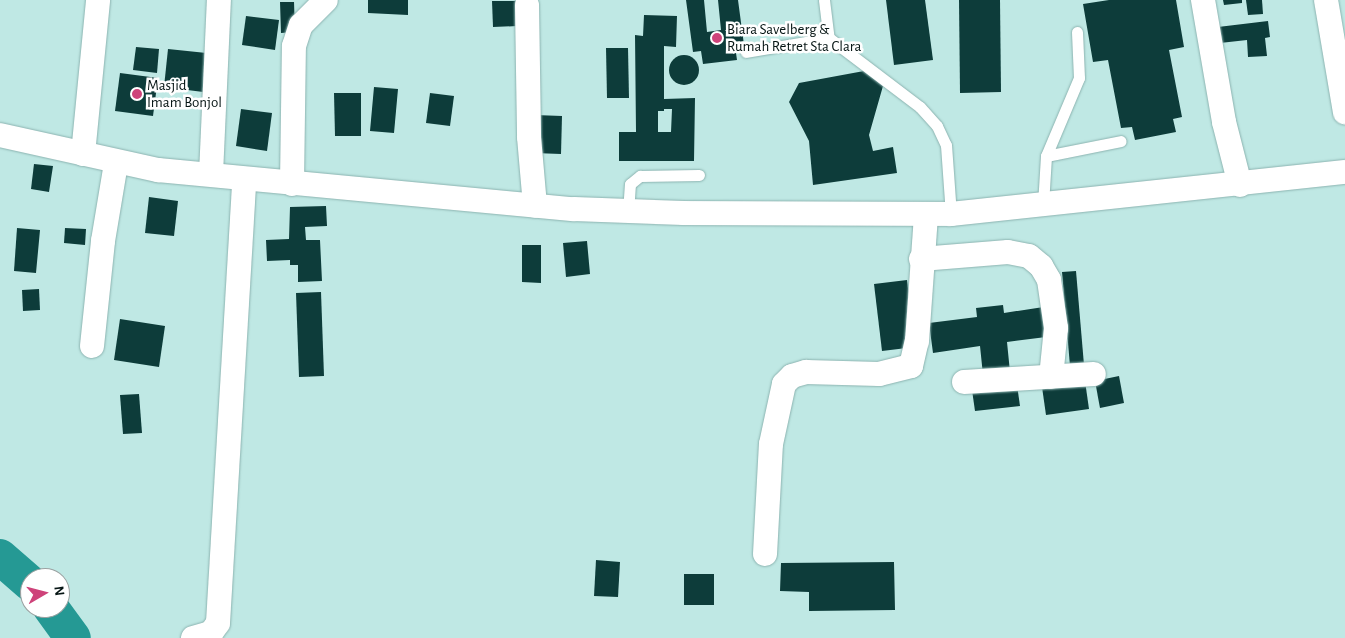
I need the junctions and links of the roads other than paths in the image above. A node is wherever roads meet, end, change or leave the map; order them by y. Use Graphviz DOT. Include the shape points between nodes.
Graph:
graph roads {
  1 [pos="98,0"];
  2 [pos="219,0"];
  3 [pos="326,0"];
  4 [pos="824,0"];
  5 [pos="1203,0"];
  6 [pos="1326,0"];
  7 [pos="527,5"];
  8 [pos="1077,32"];
  9 [pos="829,38"];
  10 [pos="746,52"];
  11 [pos="1345,112"];
  12 [pos="0,135"];
  13 [pos="1121,141"];
  14 [pos="83,154"];
  15 [pos="1046,156"];
  16 [pos="116,163"];
  17 [pos="1345,172"];
  18 [pos="211,174"];
  19 [pos="699,175"];
  20 [pos="244,180"];
  21 [pos="292,184"];
  22 [pos="1240,185"];
  23 [pos="1043,205"];
  24 [pos="536,206"];
  25 [pos="628,212"];
  26 [pos="951,214"];
  27 [pos="926,215"];
  28 [pos="921,259"];
  29 [pos="92,346"];
  30 [pos="1094,374"];
  31 [pos="1051,376"];
  32 [pos="964,382"];
  33 [pos="765,554"];
  34 [pos="193,638"];
  1 -- 14 [label="street"];
  2 -- 18 [label="street"];
  3 -- 21 [label="street" via="301,26 292,55"];
  4 -- 9 [label="lane"];
  5 -- 22 [label="street" via="1224,122"];
  6 -- 11 [label="street"];
  7 -- 24 [label="street" via="529,137"];
  8 -- 15 [label="lane" via="1079,78"];
  9 -- 10 [label="lane"];
  9 -- 26 [label="lane" via="920,107 936,126 946,145"];
  12 -- 14 [label="street"];
  13 -- 15 [label="lane"];
  14 -- 16 [label="street"];
  15 -- 23 [label="lane"];
  16 -- 18 [label="street"];
  16 -- 29 [label="street" via="103,241"];
  17 -- 22 [label="street"];
  18 -- 20 [label="street"];
  19 -- 25 [label="lane" via="640,176 630,184"];
  20 -- 21 [label="street"];
  20 -- 34 [label="street" via="218,623 211,633"];
  21 -- 24 [label="street"];
  22 -- 23 [label="street"];
  23 -- 26 [label="street"];
  24 -- 25 [label="street"];
  25 -- 27 [label="street"];
  26 -- 27 [label="street"];
  27 -- 28 [label="street"];
  28 -- 31 [label="street" via="1008,252 1029,256 1041,266 1049,280 1056,328"];
  28 -- 33 [label="street" via="916,342 910,366 879,374 806,372 792,376 784,384 771,444"];
  30 -- 31 [label="street"];
  31 -- 32 [label="street"];
}
